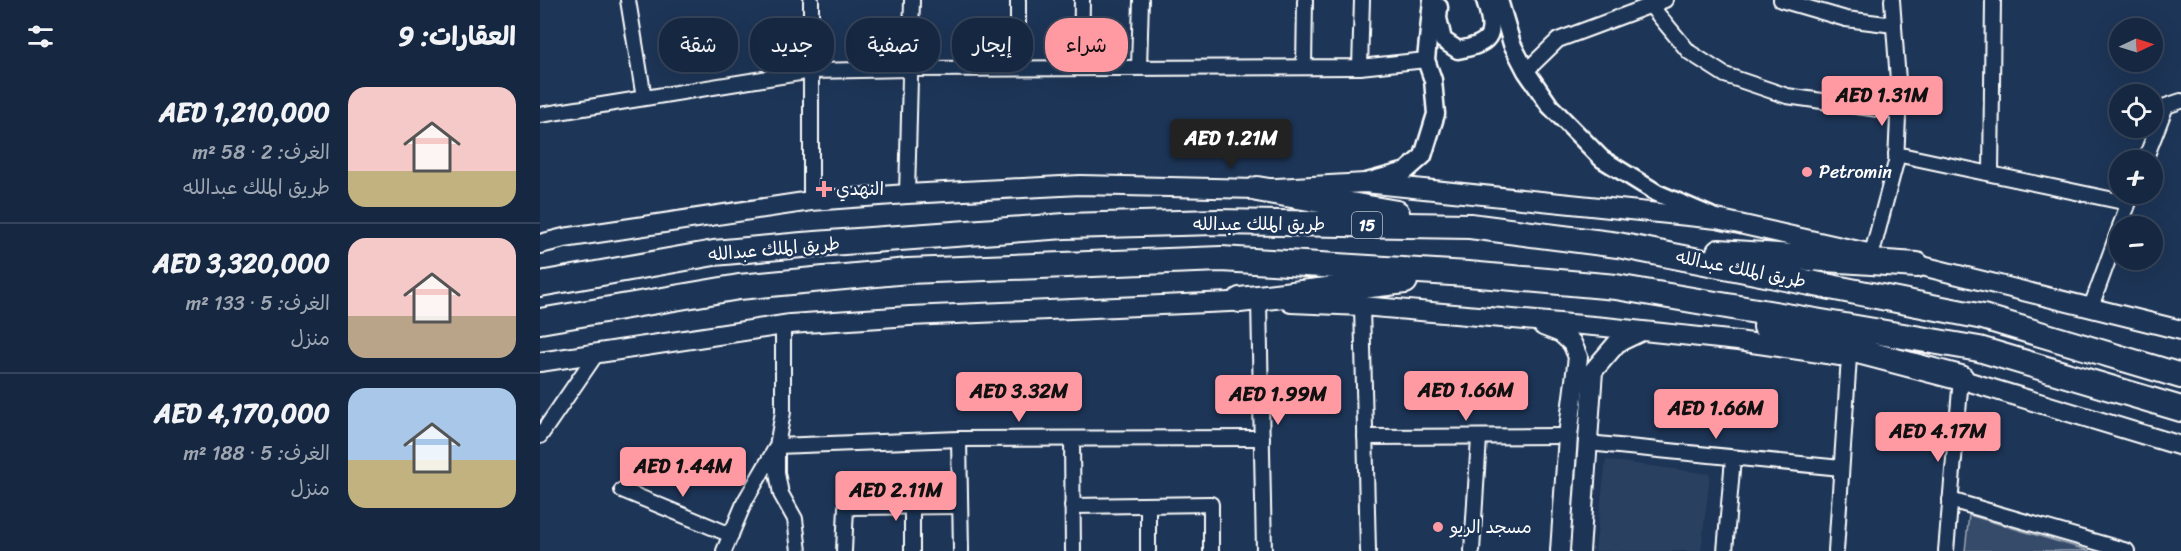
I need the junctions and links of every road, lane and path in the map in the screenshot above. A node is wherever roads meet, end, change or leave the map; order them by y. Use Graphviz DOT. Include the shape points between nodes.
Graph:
graph roads {
  1 [pos="628,0"];
  2 [pos="812,0"];
  3 [pos="912,0"];
  4 [pos="1018,0"];
  5 [pos="1082,0"];
  6 [pos="1141,0"];
  7 [pos="1305,0"];
  8 [pos="1362,0"];
  9 [pos="1432,0"];
  10 [pos="1439,0"];
  11 [pos="1485,0"];
  12 [pos="1499,0"];
  13 [pos="1665,0"];
  14 [pos="1781,0"];
  15 [pos="1892,0"];
  16 [pos="1993,0"];
  17 [pos="1651,6"];
  18 [pos="812,18"];
  19 [pos="911,18"];
  20 [pos="1018,18"];
  21 [pos="1082,18"];
  22 [pos="1894,25"];
  23 [pos="1426,60"];
  24 [pos="1304,67"];
  25 [pos="1360,67"];
  26 [pos="1128,68"];
  27 [pos="1139,68"];
  28 [pos="1526,71"];
  29 [pos="806,72"];
  30 [pos="812,72"];
  31 [pos="910,72"];
  32 [pos="644,98"];
  33 [pos="2181,101"];
  34 [pos="1899,112"];
  35 [pos="540,115"];
  36 [pos="2149,150"];
  37 [pos="1896,154"];
  38 [pos="1991,173"];
  39 [pos="1365,183"];
  40 [pos="1257,189"];
  41 [pos="907,194"];
  42 [pos="2109,194"];
  43 [pos="812,201"];
  44 [pos="1717,219"];
  45 [pos="1470,226"];
  46 [pos="540,244"];
  47 [pos="1618,245"];
  48 [pos="1872,253"];
  49 [pos="2109,257"];
  50 [pos="1917,266"];
  51 [pos="1468,274"];
  52 [pos="540,284"];
  53 [pos="1616,287"];
  54 [pos="1250,301"];
  55 [pos="1362,306"];
  56 [pos="2091,307"];
  57 [pos="1527,320"];
  58 [pos="540,321"];
  59 [pos="783,325"];
  60 [pos="2181,330"];
  61 [pos="1641,332"];
  62 [pos="597,353"];
  63 [pos="1849,357"];
  64 [pos="540,362"];
  65 [pos="1586,371"];
  66 [pos="2181,376"];
  67 [pos="1961,378"];
  68 [pos="2181,409"];
  69 [pos="540,436"];
  70 [pos="1568,436"];
  71 [pos="1365,437"];
  72 [pos="1262,438"];
  73 [pos="1479,438"];
  74 [pos="959,439"];
  75 [pos="1072,439"];
  76 [pos="1588,443"];
  77 [pos="777,446"];
  78 [pos="2181,446"];
  79 [pos="1733,458"];
  80 [pos="1841,468"];
  81 [pos="622,490"];
  82 [pos="1950,500"];
  83 [pos="1148,505"];
  84 [pos="912,506"];
  85 [pos="960,506"];
  86 [pos="1072,506"];
  87 [pos="731,535"];
  88 [pos="724,551"];
  89 [pos="799,551"];
  90 [pos="844,551"];
  91 [pos="912,551"];
  92 [pos="961,551"];
  93 [pos="1073,551"];
  94 [pos="1148,551"];
  95 [pos="1211,551"];
  96 [pos="1264,551"];
  97 [pos="1368,551"];
  98 [pos="1472,551"];
  99 [pos="1560,551"];
  100 [pos="1580,551"];
  101 [pos="1725,551"];
  102 [pos="1836,551"];
  103 [pos="1946,551"];
  104 [pos="2127,551"];
  1 -- 32 [label="street"];
  2 -- 18 [label="street"];
  3 -- 19 [label="street"];
  4 -- 20 [label="street"];
  5 -- 21 [label="street"];
  6 -- 27 [label="street"];
  7 -- 24 [label="street"];
  8 -- 25 [label="street"];
  9 -- 23 [label="street"];
  10 -- 11 [label="street" via="1443,40 1458,50 1478,46 1488,36 1492,25"];
  12 -- 28 [label="street" via="1512,44"];
  13 -- 17 [label="street"];
  14 -- 22 [label="street" via="1846,19"];
  15 -- 22 [label="street"];
  16 -- 38 [label="street"];
  17 -- 28 [label="street" via="1558,40"];
  17 -- 34 [label="street" via="1689,52 1725,75 1787,96"];
  22 -- 34 [label="street"];
  23 -- 25 [label="street"];
  23 -- 39 [label="street" via="1433,80 1436,114 1423,156 1407,171"];
  24 -- 25 [label="street"];
  24 -- 27 [label="street"];
  26 -- 27 [label="street"];
  28 -- 44 [label="street" via="1550,106 1602,159 1657,193"];
  29 -- 32 [label="street"];
  30 -- 43 [label="street"];
  31 -- 41 [label="street"];
  32 -- 35 [label="street"];
  33 -- 36 [label="street" via="2166,106"];
  34 -- 37 [label="street"];
  37 -- 38 [label="street"];
  37 -- 48 [label="street"];
  38 -- 42 [label="street"];
  39 -- 40 [label="main road"];
  39 -- 44 [label="main road"];
  40 -- 41 [label="main road" via="1080,185"];
  40 -- 45 [label="highway"];
  41 -- 43 [label="main road"];
  43 -- 46 [label="main road"];
  44 -- 48 [label="main road"];
  45 -- 47 [label="highway, طريق الملك عبدالله / 15"];
  45 -- 52 [label="highway, طريق الملك عبدالله / 15" via="1217,222 1065,226 714,253"];
  47 -- 50 [label="highway"];
  47 -- 66 [label="highway, طريق الملك عبدالله / 15" via="1983,317"];
  48 -- 50 [label="main road"];
  49 -- 56 [label="street"];
  50 -- 56 [label="main road"];
  51 -- 53 [label="highway, طريق الملك عبدالله"];
  51 -- 54 [label="highway"];
  51 -- 58 [label="highway, طريق الملك عبدالله" via="1221,259 908,271 739,287"];
  53 -- 67 [label="highway"];
  53 -- 68 [label="highway, طريق الملك عبدالله" via="1979,349"];
  54 -- 55 [label="main road"];
  54 -- 59 [label="main road"];
  54 -- 72 [label="street"];
  55 -- 57 [label="main road"];
  55 -- 71 [label="street"];
  56 -- 60 [label="main road"];
  57 -- 61 [label="main road"];
  57 -- 65 [label="main road" via="1561,333 1572,343"];
  59 -- 62 [label="main road"];
  59 -- 77 [label="street" via="783,412"];
  61 -- 63 [label="main road"];
  61 -- 65 [label="main road" via="1617,343"];
  62 -- 64 [label="main road"];
  62 -- 69 [label="street"];
  63 -- 67 [label="main road"];
  63 -- 80 [label="street"];
  65 -- 70 [label="main road"];
  65 -- 76 [label="main road"];
  67 -- 78 [label="main road"];
  67 -- 82 [label="street"];
  70 -- 73 [label="street"];
  70 -- 99 [label="main road"];
  71 -- 73 [label="street"];
  71 -- 97 [label="street"];
  72 -- 75 [label="street"];
  72 -- 96 [label="street"];
  73 -- 98 [label="street"];
  74 -- 75 [label="street"];
  74 -- 77 [label="street"];
  74 -- 85 [label="street"];
  75 -- 86 [label="street"];
  76 -- 79 [label="street"];
  76 -- 100 [label="main road"];
  77 -- 87 [label="street"];
  77 -- 89 [label="street" via="781,494 795,519"];
  79 -- 80 [label="street"];
  79 -- 101 [label="street"];
  80 -- 102 [label="street"];
  81 -- 87 [label="street"];
  82 -- 103 [label="street"];
  82 -- 104 [label="street"];
  83 -- 86 [label="street"];
  83 -- 94 [label="street"];
  83 -- 95 [label="street" via="1211,504"];
  84 -- 85 [label="street"];
  84 -- 90 [label="street" via="846,507"];
  84 -- 91 [label="street"];
  85 -- 92 [label="street"];
  86 -- 93 [label="street"];
  87 -- 88 [label="street"];
}
